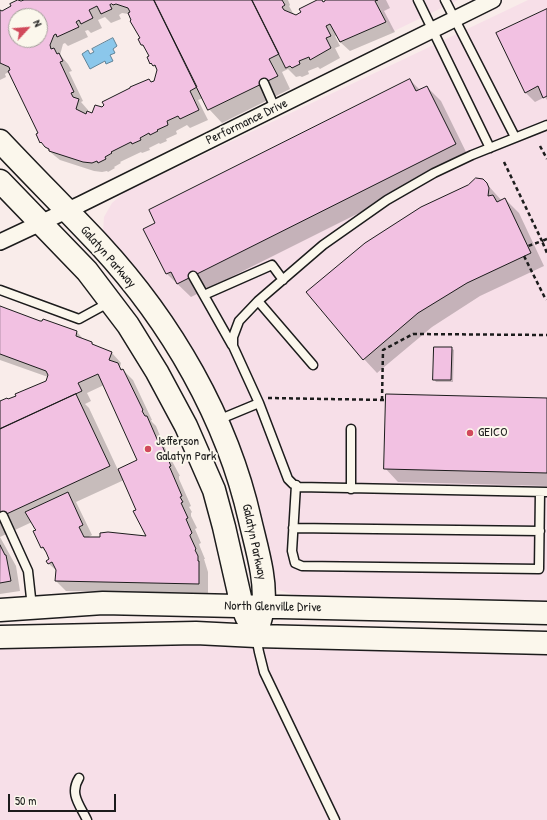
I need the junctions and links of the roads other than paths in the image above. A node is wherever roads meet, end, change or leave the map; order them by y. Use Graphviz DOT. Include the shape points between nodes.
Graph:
graph roads {
  1 [pos="418,0"];
  2 [pos="445,0"];
  3 [pos="493,0"];
  4 [pos="455,19"];
  5 [pos="433,30"];
  6 [pos="264,83"];
  7 [pos="275,108"];
  8 [pos="547,125"];
  9 [pos="515,137"];
  10 [pos="0,140"];
  11 [pos="490,148"];
  12 [pos="0,181"];
  13 [pos="66,211"];
  14 [pos="41,222"];
  15 [pos="0,242"];
  16 [pos="193,276"];
  17 [pos="283,280"];
  18 [pos="0,290"];
  19 [pos="204,295"];
  20 [pos="111,301"];
  21 [pos="258,301"];
  22 [pos="128,325"];
  23 [pos="233,346"];
  24 [pos="313,365"];
  25 [pos="258,402"];
  26 [pos="217,421"];
  27 [pos="352,429"];
  28 [pos="296,485"];
  29 [pos="351,489"];
  30 [pos="544,492"];
  31 [pos="3,516"];
  32 [pos="293,528"];
  33 [pos="540,531"];
  34 [pos="242,606"];
  35 [pos="264,606"];
  36 [pos="32,607"];
  37 [pos="0,610"];
  38 [pos="547,613"];
  39 [pos="256,636"];
  40 [pos="0,637"];
  41 [pos="547,643"];
  42 [pos="79,778"];
  43 [pos="87,820"];
  44 [pos="336,820"];
  1 -- 5 [label="lane"];
  2 -- 4 [label="lane"];
  3 -- 4 [label="street, Performance Drive"];
  4 -- 5 [label="street, Performance Drive"];
  4 -- 9 [label="lane"];
  5 -- 7 [label="street, Performance Drive"];
  5 -- 11 [label="lane"];
  6 -- 7 [label="lane"];
  7 -- 13 [label="street, Performance Drive"];
  8 -- 9 [label="lane"];
  9 -- 11 [label="lane"];
  10 -- 13 [label="street, Galatyn Parkway"];
  11 -- 17 [label="lane" via="434,173 387,200 323,245"];
  12 -- 14 [label="street, Galatyn Parkway"];
  13 -- 14 [label="street, Performance Drive"];
  13 -- 26 [label="street, Galatyn Parkway" via="100,246 152,309 199,384"];
  14 -- 15 [label="street, Performance Drive"];
  14 -- 20 [label="street, Galatyn Parkway"];
  16 -- 19 [label="lane"];
  17 -- 19 [label="lane" via="272,265"];
  17 -- 21 [label="lane"];
  18 -- 20 [label="lane" via="79,319"];
  19 -- 23 [label="lane"];
  20 -- 22 [label="street, Galatyn Parkway"];
  21 -- 23 [label="lane" via="239,321 233,336"];
  21 -- 24 [label="lane"];
  22 -- 26 [label="street" via="168,368 192,412"];
  22 -- 34 [label="street, Galatyn Parkway" via="182,419 214,490"];
  23 -- 25 [label="lane"];
  25 -- 26 [label="lane"];
  25 -- 28 [label="lane" via="288,479"];
  26 -- 35 [label="street, Galatyn Parkway" via="246,504 261,568"];
  27 -- 29 [label="lane"];
  28 -- 29 [label="lane" via="309,488"];
  28 -- 32 [label="lane"];
  29 -- 30 [label="lane"];
  30 -- 33 [label="lane"];
  31 -- 36 [label="lane" via="28,571"];
  32 -- 33 [label="lane"];
  32 -- 33 [label="lane" via="294,561 302,566 531,569 539,569"];
  34 -- 35 [label="street, North Glenville Drive"];
  34 -- 36 [label="street, North Glenville Drive" via="103,603"];
  34 -- 39 [label="street, Galatyn Parkway"];
  35 -- 38 [label="street, North Glenville Drive"];
  35 -- 39 [label="street, Galatyn Parkway"];
  36 -- 37 [label="street, North Glenville Drive"];
  39 -- 40 [label="street" via="196,632"];
  39 -- 41 [label="street"];
  39 -- 44 [label="lane" via="264,672"];
  42 -- 43 [label="lane" via="74,790"];
}
